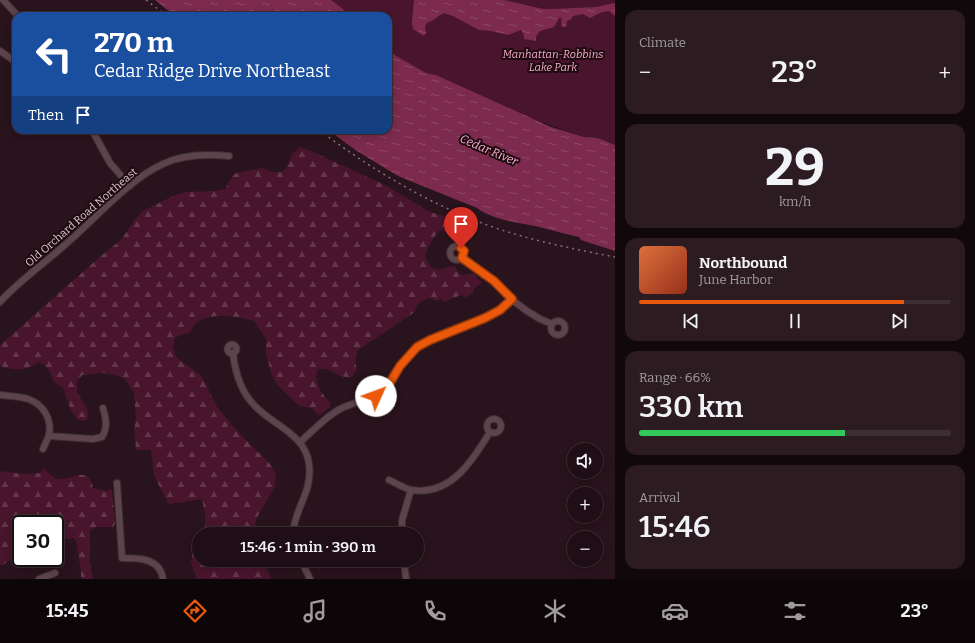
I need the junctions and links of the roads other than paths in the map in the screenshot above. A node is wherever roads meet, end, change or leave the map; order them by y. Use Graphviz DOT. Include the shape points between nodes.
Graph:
graph roads {
  1 [pos="4,0"];
  2 [pos="14,12"];
  3 [pos="0,51"];
  4 [pos="12,59"];
  5 [pos="94,134"];
  6 [pos="229,156"];
  7 [pos="130,186"];
  8 [pos="462,258"];
  9 [pos="512,299"];
  10 [pos="0,302"];
  11 [pos="552,324"];
  12 [pos="233,353"];
  13 [pos="0,395"];
  14 [pos="103,408"];
  15 [pos="490,432"];
  16 [pos="49,436"];
  17 [pos="300,442"];
  18 [pos="43,449"];
  19 [pos="389,480"];
  20 [pos="117,483"];
  21 [pos="411,490"];
  22 [pos="293,527"];
  23 [pos="402,527"];
  24 [pos="304,567"];
  25 [pos="405,567"];
  26 [pos="55,573"];
  27 [pos="39,579"];
  28 [pos="163,579"];
  29 [pos="310,579"];
  30 [pos="406,579"];
  1 -- 2 [label="street"];
  3 -- 4 [label="street"];
  5 -- 7 [label="street" via="110,162"];
  6 -- 7 [label="street, Old Orchard Road Northeast" via="195,155 179,158 148,171"];
  7 -- 10 [label="street, Old Orchard Road Northeast"];
  8 -- 9 [label="street" via="494,281"];
  9 -- 11 [label="street" via="533,315"];
  9 -- 17 [label="street" via="500,310 485,318 417,347 400,366 388,386 376,396 339,410"];
  12 -- 17 [label="street" via="237,376 248,398"];
  13 -- 16 [label="street" via="28,399 38,404 48,419"];
  14 -- 16 [label="street" via="106,430 102,437 93,439"];
  15 -- 21 [label="street" via="470,464 456,477 442,486 427,490"];
  16 -- 18 [label="street"];
  17 -- 22 [label="street" via="306,452 310,475 309,486"];
  19 -- 21 [label="street"];
  20 -- 28 [label="street" via="122,558 148,560 157,565"];
  21 -- 23 [label="street"];
  24 -- 29 [label="street"];
  25 -- 30 [label="street"];
  26 -- 27 [label="street"];
}
